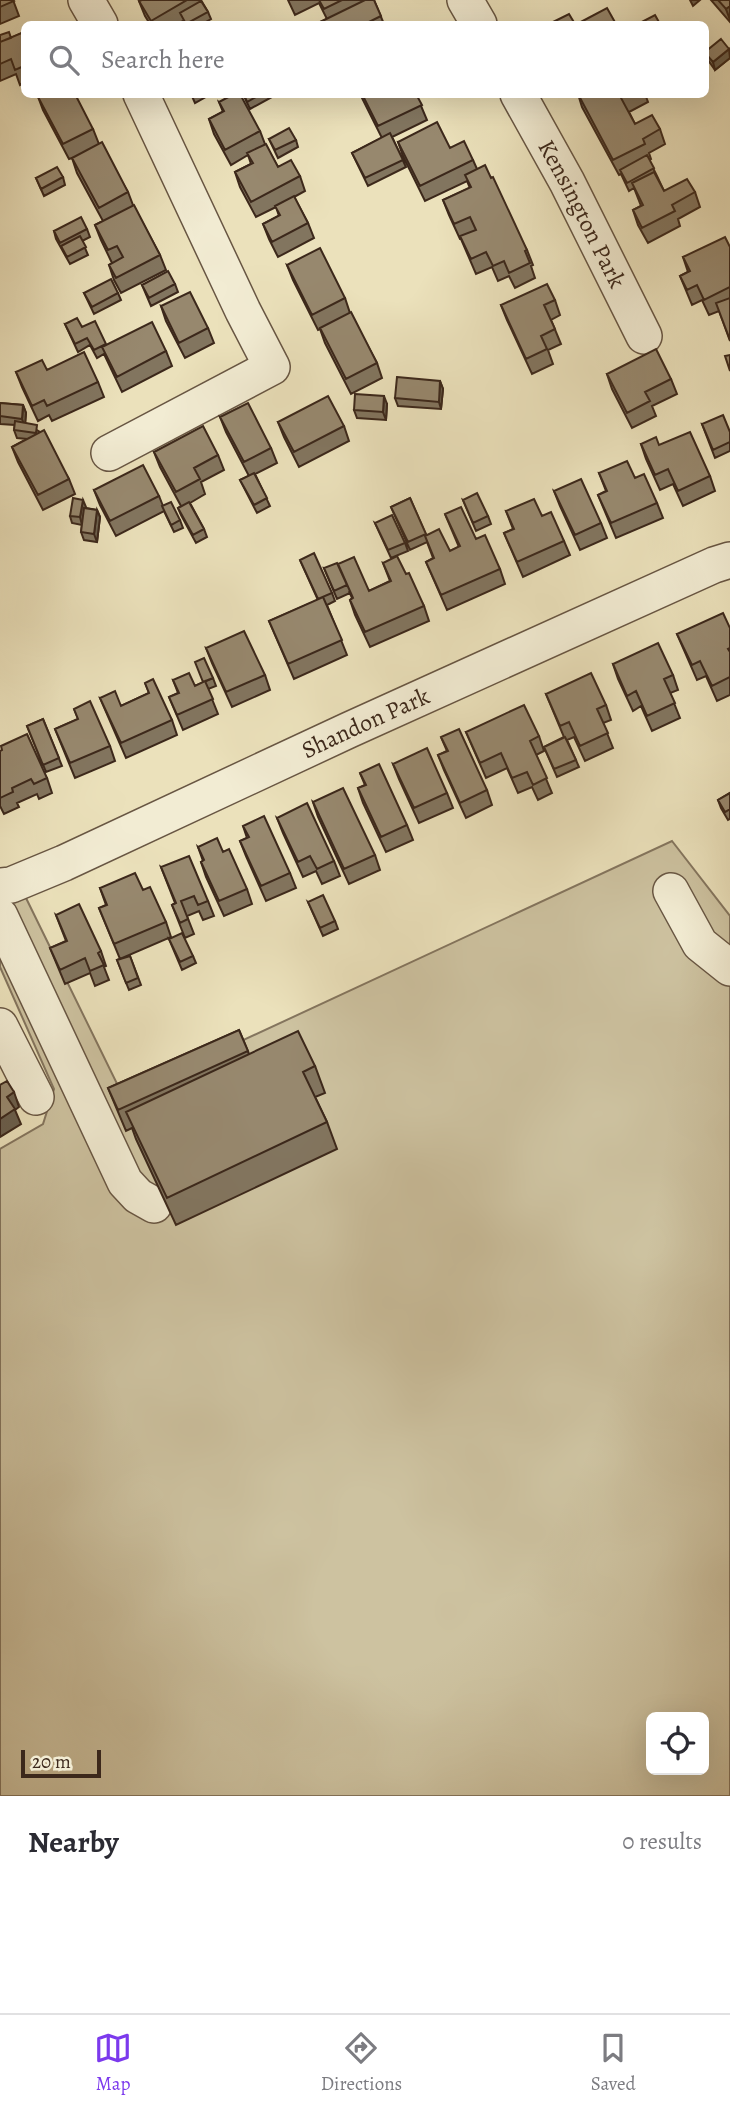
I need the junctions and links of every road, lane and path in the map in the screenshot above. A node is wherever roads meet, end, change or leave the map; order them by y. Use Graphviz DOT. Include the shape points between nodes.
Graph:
graph roads {
  1 [pos="86,0"];
  2 [pos="466,0"];
  3 [pos="98,21"];
  4 [pos="477,21"];
  5 [pos="143,98"];
  6 [pos="520,98"];
  7 [pos="644,336"];
  8 [pos="109,453"];
  9 [pos="730,560"];
  10 [pos="0,886"];
  11 [pos="671,891"];
  12 [pos="0,916"];
  13 [pos="730,968"];
  14 [pos="0,1026"];
  15 [pos="36,1097"];
  16 [pos="154,1205"];
  1 -- 3 [label="street"];
  2 -- 4 [label="street"];
  5 -- 8 [label="street" via="272,366"];
  6 -- 7 [label="street, Kensington Park"];
  9 -- 10 [label="street, Shandon Park" via="64,863"];
  11 -- 13 [label="street" via="700,944"];
  12 -- 16 [label="street" via="125,1182"];
  14 -- 15 [label="street"];
}
